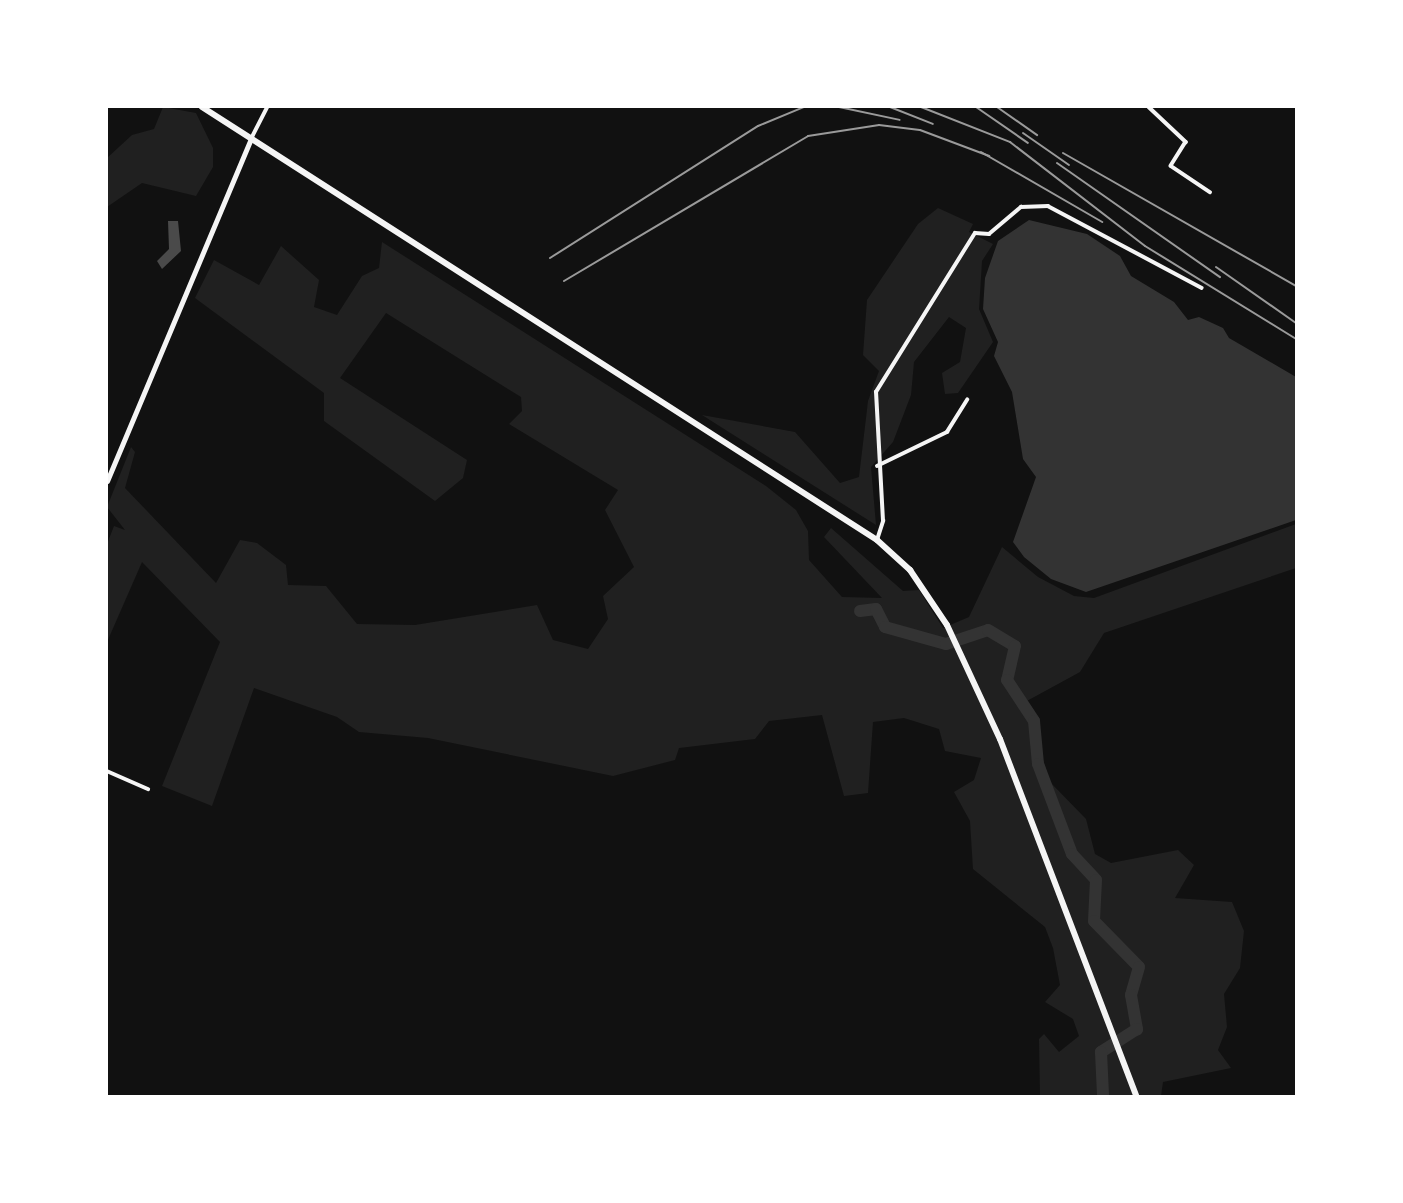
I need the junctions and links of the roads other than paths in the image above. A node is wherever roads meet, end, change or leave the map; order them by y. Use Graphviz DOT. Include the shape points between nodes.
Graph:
graph roads {
  1 [pos="202,107"];
  2 [pos="267,107"];
  3 [pos="1149,107"];
  4 [pos="251,139"];
  5 [pos="1210,192"];
  6 [pos="1202,288"];
  7 [pos="967,400"];
  8 [pos="877,466"];
  9 [pos="107,481"];
  10 [pos="877,540"];
  11 [pos="107,771"];
  12 [pos="148,789"];
  13 [pos="1136,1096"];
  1 -- 4 [label="main road"];
  2 -- 4 [label="street"];
  3 -- 5 [label="street" via="1186,142 1171,166"];
  4 -- 9 [label="main road"];
  4 -- 10 [label="main road"];
  6 -- 8 [label="street" via="1048,206 1021,207 989,234 975,233 876,392"];
  7 -- 8 [label="street" via="947,432"];
  8 -- 10 [label="street" via="883,522"];
  10 -- 13 [label="main road" via="910,570 953,638 1000,739"];
  11 -- 12 [label="street"];
}
